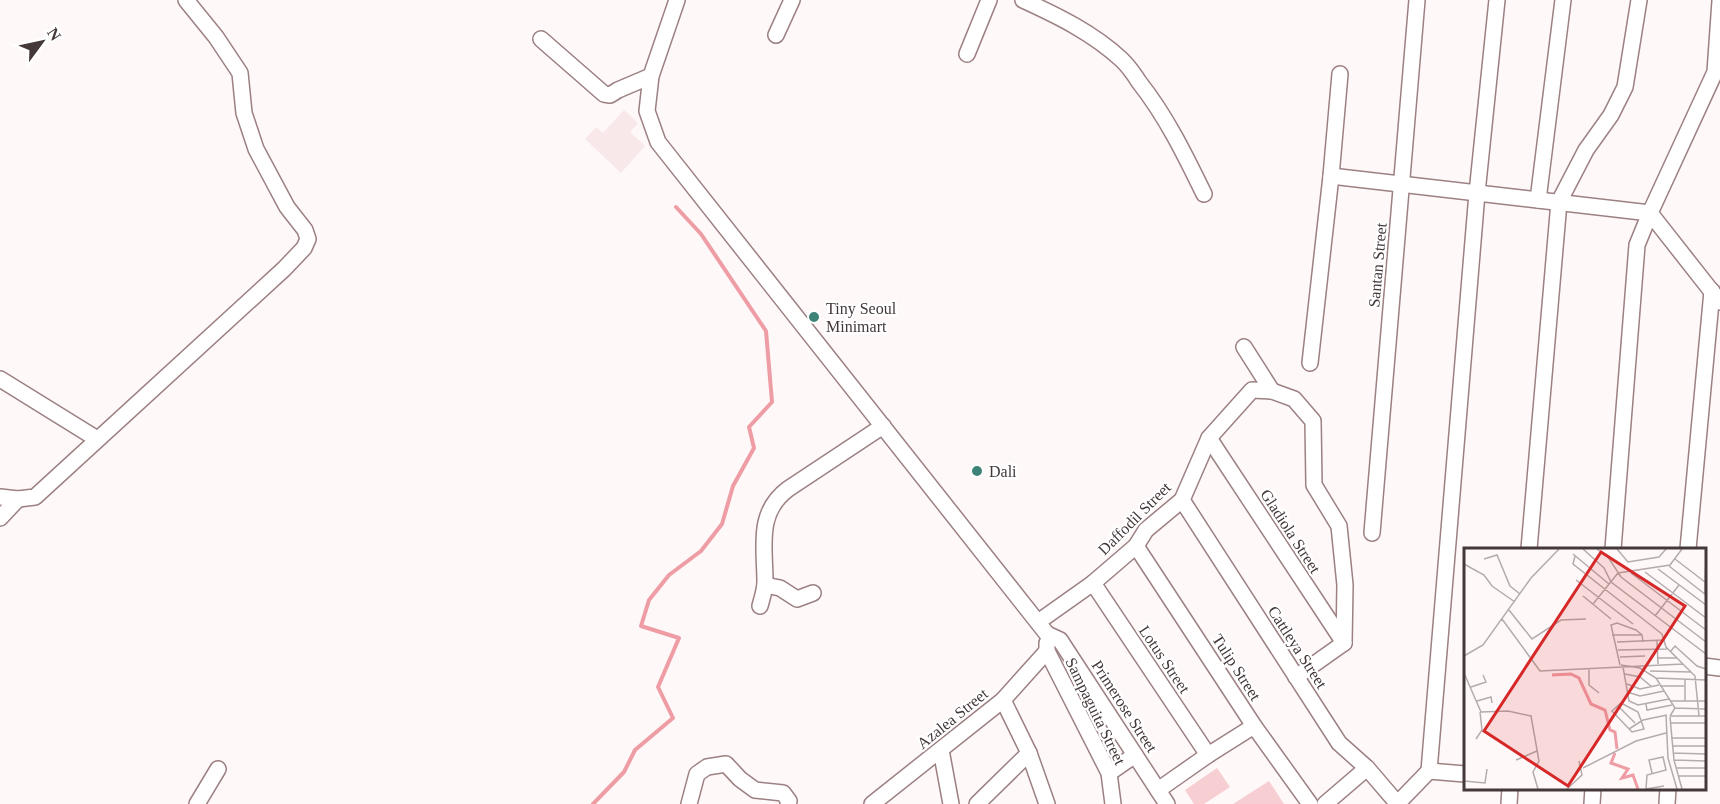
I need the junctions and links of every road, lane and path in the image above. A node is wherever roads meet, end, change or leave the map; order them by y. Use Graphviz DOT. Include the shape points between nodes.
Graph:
graph roads {
  1 [pos="186,0"];
  2 [pos="677,0"];
  3 [pos="792,0"];
  4 [pos="989,0"];
  5 [pos="1023,0"];
  6 [pos="1417,0"];
  7 [pos="1497,0"];
  8 [pos="1563,0"];
  9 [pos="1639,0"];
  10 [pos="1720,0"];
  11 [pos="776,35"];
  12 [pos="541,39"];
  13 [pos="967,54"];
  14 [pos="1340,74"];
  15 [pos="651,76"];
  16 [pos="1331,176"];
  17 [pos="1402,184"];
  18 [pos="1477,193"];
  19 [pos="1204,194"];
  20 [pos="1538,200"];
  21 [pos="1559,202"];
  22 [pos="1650,213"];
  23 [pos="1716,296"];
  24 [pos="1244,347"];
  25 [pos="1310,363"];
  26 [pos="0,379"];
  27 [pos="1272,391"];
  28 [pos="883,426"];
  29 [pos="1209,438"];
  30 [pos="98,439"];
  31 [pos="0,497"];
  32 [pos="18,499"];
  33 [pos="1182,500"];
  34 [pos="0,518"];
  35 [pos="1372,532"];
  36 [pos="1136,546"];
  37 [pos="1529,548"];
  38 [pos="1613,548"];
  39 [pos="1688,548"];
  40 [pos="1092,583"];
  41 [pos="765,585"];
  42 [pos="813,593"];
  43 [pos="760,606"];
  44 [pos="1042,628"];
  45 [pos="1344,644"];
  46 [pos="1047,651"];
  47 [pos="1705,666"];
  48 [pos="1720,668"];
  49 [pos="1296,677"];
  50 [pos="1003,700"];
  51 [pos="1254,726"];
  52 [pos="941,750"];
  53 [pos="1029,753"];
  54 [pos="1135,755"];
  55 [pos="1208,755"];
  56 [pos="1367,768"];
  57 [pos="218,769"];
  58 [pos="1429,771"];
  59 [pos="1109,773"];
  60 [pos="1464,774"];
  61 [pos="1510,789"];
  62 [pos="1593,789"];
  63 [pos="1668,789"];
  64 [pos="1158,790"];
  65 [pos="754,797"];
  66 [pos="888,798"];
  67 [pos="197,804"];
  68 [pos="689,804"];
  69 [pos="788,804"];
  70 [pos="872,804"];
  71 [pos="951,804"];
  72 [pos="977,804"];
  73 [pos="1047,804"];
  74 [pos="1113,804"];
  75 [pos="1167,804"];
  76 [pos="1310,804"];
  77 [pos="1325,804"];
  78 [pos="1397,804"];
  79 [pos="1509,804"];
  80 [pos="1592,804"];
  81 [pos="1667,804"];
  1 -- 30 [label="street" via="240,73 244,113 256,148 308,239 284,269"];
  2 -- 15 [label="street, Primerose Street"];
  3 -- 11 [label="street"];
  4 -- 13 [label="street"];
  5 -- 19 [label="street" via="1088,33 1123,61 1150,95"];
  6 -- 17 [label="street, Santan Street"];
  7 -- 18 [label="street"];
  8 -- 20 [label="street"];
  9 -- 21 [label="street" via="1625,87"];
  10 -- 22 [label="street" via="1715,72"];
  12 -- 15 [label="street" via="604,94 610,95"];
  14 -- 16 [label="street"];
  15 -- 28 [label="street, Primerose Street" via="647,111 658,142"];
  16 -- 17 [label="street"];
  16 -- 25 [label="street"];
  17 -- 18 [label="street"];
  17 -- 35 [label="street, Santan Street"];
  18 -- 20 [label="street"];
  18 -- 58 [label="street"];
  20 -- 21 [label="street"];
  21 -- 22 [label="street"];
  21 -- 37 [label="street"];
  22 -- 23 [label="street"];
  22 -- 38 [label="street" via="1637,245"];
  23 -- 39 [label="street"];
  24 -- 27 [label="street"];
  26 -- 30 [label="street"];
  27 -- 29 [label="street, Daffodil Street" via="1252,390"];
  27 -- 45 [label="street" via="1294,399 1313,421 1314,485 1339,526 1346,585"];
  28 -- 41 [label="street" via="788,489 771,506 765,523"];
  28 -- 44 [label="street, Primerose Street"];
  29 -- 33 [label="street, Daffodil Street"];
  29 -- 45 [label="street, Gladiola Street"];
  30 -- 32 [label="street" via="34,497"];
  31 -- 32 [label="street"];
  32 -- 34 [label="street"];
  33 -- 36 [label="street, Daffodil Street" via="1146,530"];
  33 -- 49 [label="street, Cattleya Street"];
  36 -- 40 [label="street, Daffodil Street"];
  36 -- 51 [label="street, Tulip Street"];
  40 -- 44 [label="street, Daffodil Street"];
  40 -- 55 [label="street, Lotus Street"];
  41 -- 42 [label="street" via="780,588 797,599"];
  41 -- 43 [label="street"];
  44 -- 46 [label="street, Sampaguita Street"];
  44 -- 54 [label="street, Primerose Street" via="1060,640"];
  45 -- 49 [label="street"];
  46 -- 50 [label="street, Azalea Street"];
  46 -- 59 [label="street, Sampaguita Street"];
  47 -- 48 [label="street"];
  49 -- 56 [label="street, Cattleya Street" via="1339,743"];
  50 -- 52 [label="street, Azalea Street"];
  50 -- 53 [label="street"];
  51 -- 55 [label="street"];
  51 -- 76 [label="street, Tulip Street"];
  52 -- 66 [label="street, Azalea Street"];
  52 -- 71 [label="street"];
  53 -- 72 [label="street"];
  53 -- 73 [label="street"];
  54 -- 59 [label="street"];
  54 -- 64 [label="street, Primerose Street"];
  55 -- 64 [label="street"];
  56 -- 77 [label="street"];
  56 -- 78 [label="street, Cattleya Street"];
  57 -- 67 [label="street"];
  58 -- 60 [label="street"];
  58 -- 78 [label="street"];
  59 -- 74 [label="street, Sampaguita Street"];
  61 -- 79 [label="street"];
  62 -- 80 [label="street"];
  63 -- 81 [label="street"];
  64 -- 75 [label="street, Primerose Street"];
  65 -- 68 [label="street" via="726,764 707,766 697,774"];
  65 -- 69 [label="street" via="783,793"];
  66 -- 70 [label="street, Azalea Street"];
}
